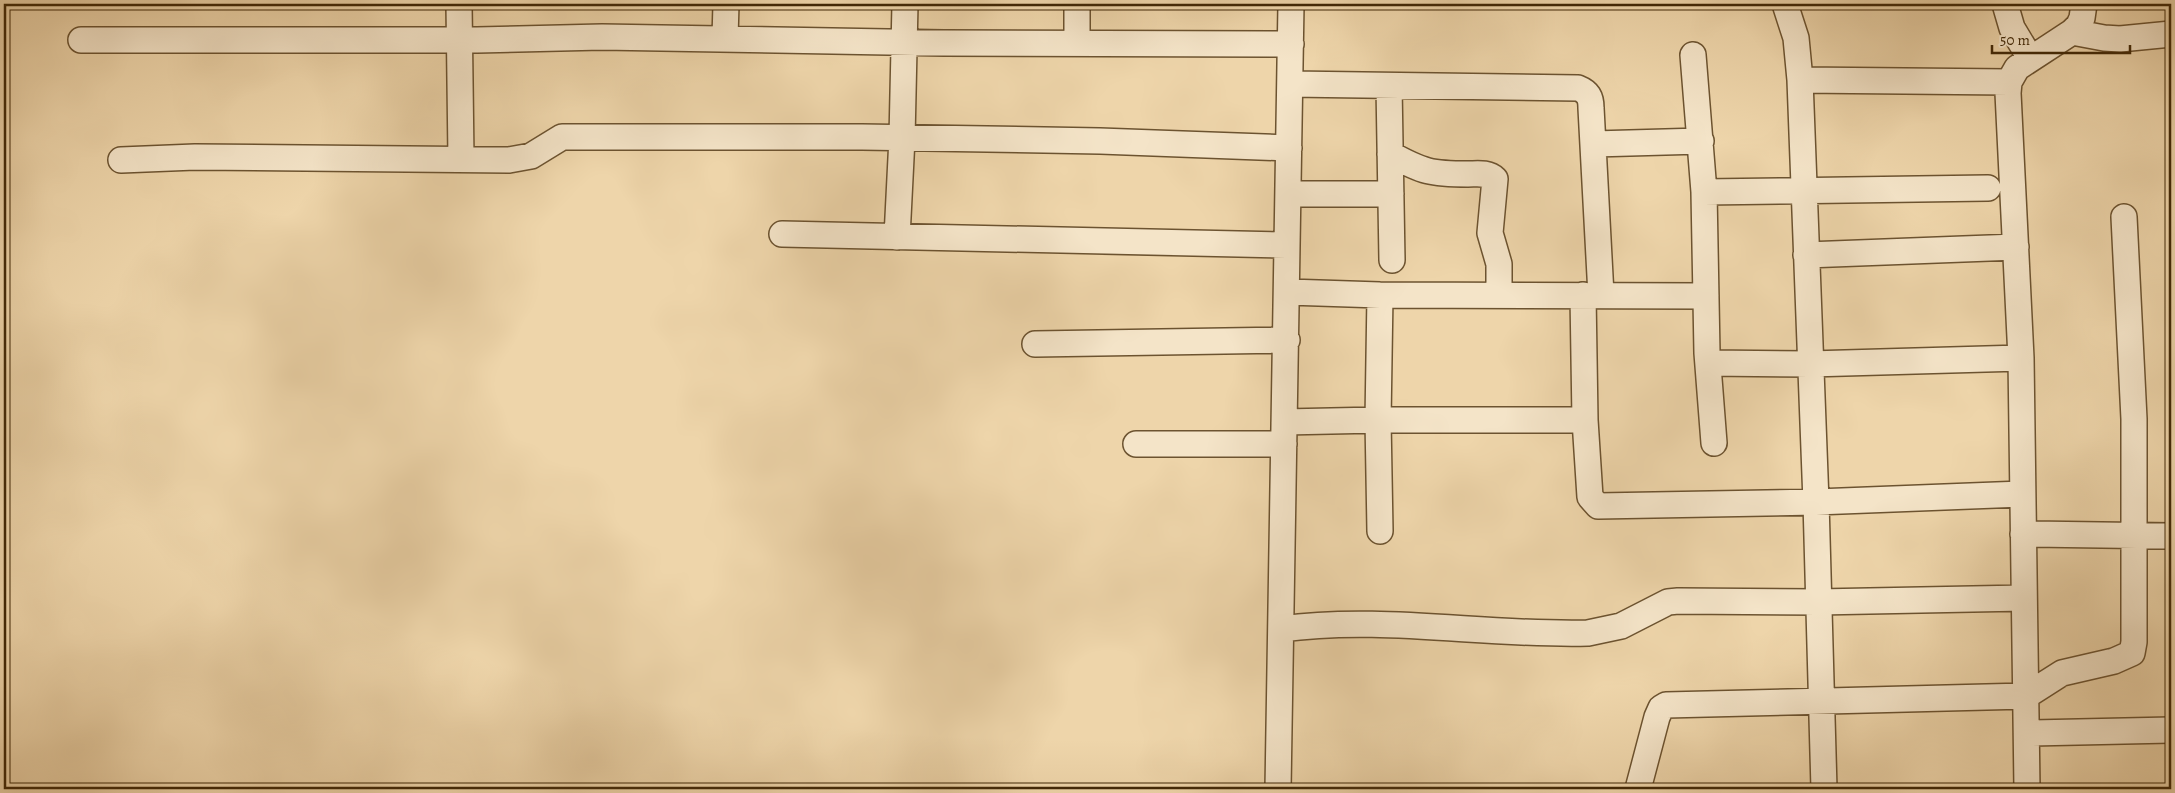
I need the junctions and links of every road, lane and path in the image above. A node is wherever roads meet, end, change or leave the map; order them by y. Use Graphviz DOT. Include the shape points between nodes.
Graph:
graph roads {
  1 [pos="459,4"];
  2 [pos="726,4"];
  3 [pos="905,4"];
  4 [pos="1077,4"];
  5 [pos="1292,4"];
  6 [pos="1785,4"];
  7 [pos="2005,4"];
  8 [pos="2084,4"];
  9 [pos="2072,32"];
  10 [pos="2171,34"];
  11 [pos="725,38"];
  12 [pos="81,40"];
  13 [pos="459,40"];
  14 [pos="904,42"];
  15 [pos="1077,43"];
  16 [pos="1291,44"];
  17 [pos="1693,54"];
  18 [pos="2030,58"];
  19 [pos="1800,80"];
  20 [pos="2009,82"];
  21 [pos="1291,84"];
  22 [pos="1389,86"];
  23 [pos="902,138"];
  24 [pos="1701,141"];
  25 [pos="1594,144"];
  26 [pos="1289,148"];
  27 [pos="1390,154"];
  28 [pos="461,159"];
  29 [pos="121,160"];
  30 [pos="1988,188"];
  31 [pos="1804,190"];
  32 [pos="1704,192"];
  33 [pos="1288,194"];
  34 [pos="1391,194"];
  35 [pos="2124,217"];
  36 [pos="782,234"];
  37 [pos="897,237"];
  38 [pos="1287,246"];
  39 [pos="2016,247"];
  40 [pos="1806,255"];
  41 [pos="1392,260"];
  42 [pos="1288,292"];
  43 [pos="1499,294"];
  44 [pos="1380,295"];
  45 [pos="1592,295"];
  46 [pos="1706,296"];
  47 [pos="1286,340"];
  48 [pos="1035,344"];
  49 [pos="2021,358"];
  50 [pos="1708,363"];
  51 [pos="1810,364"];
  52 [pos="1378,420"];
  53 [pos="1585,420"];
  54 [pos="1284,433"];
  55 [pos="1714,443"];
  56 [pos="1136,444"];
  57 [pos="2022,494"];
  58 [pos="1816,502"];
  59 [pos="1380,531"];
  60 [pos="2023,534"];
  61 [pos="2134,536"];
  62 [pos="2171,536"];
  63 [pos="2024,598"];
  64 [pos="1818,602"];
  65 [pos="1281,629"];
  66 [pos="2026,696"];
  67 [pos="1821,700"];
  68 [pos="2171,730"];
  69 [pos="2027,733"];
  70 [pos="1278,789"];
  71 [pos="1638,789"];
  72 [pos="1824,789"];
  73 [pos="2027,789"];
  1 -- 13 [label="street"];
  2 -- 11 [label="street"];
  3 -- 14 [label="street"];
  4 -- 15 [label="street"];
  5 -- 16 [label="street"];
  6 -- 19 [label="street" via="1796,38"];
  7 -- 18 [label="street" via="2012,28"];
  8 -- 9 [label="street" via="2082,18"];
  9 -- 10 [label="street" via="2120,39"];
  9 -- 18 [label="street"];
  11 -- 13 [label="street"];
  11 -- 14 [label="street"];
  12 -- 13 [label="street"];
  13 -- 28 [label="street"];
  14 -- 15 [label="street"];
  14 -- 23 [label="street"];
  15 -- 16 [label="street"];
  16 -- 21 [label="street"];
  17 -- 24 [label="street"];
  18 -- 20 [label="street" via="2017,68"];
  19 -- 20 [label="street"];
  19 -- 31 [label="street"];
  20 -- 39 [label="street"];
  21 -- 22 [label="street"];
  21 -- 26 [label="street"];
  22 -- 25 [label="street" via="1578,88 1586,91 1591,99"];
  22 -- 27 [label="street"];
  23 -- 26 [label="street"];
  23 -- 28 [label="street" via="562,137 522,158"];
  23 -- 37 [label="street"];
  24 -- 25 [label="street"];
  24 -- 32 [label="street"];
  25 -- 45 [label="street"];
  26 -- 33 [label="street"];
  27 -- 34 [label="street"];
  27 -- 43 [label="street" via="1432,173 1486,174 1495,179 1490,233 1499,264"];
  28 -- 29 [label="street" via="195,157"];
  30 -- 31 [label="street"];
  31 -- 32 [label="street"];
  31 -- 40 [label="street"];
  32 -- 46 [label="street"];
  33 -- 34 [label="street"];
  33 -- 38 [label="street"];
  34 -- 41 [label="street"];
  35 -- 61 [label="street" via="2133,385"];
  36 -- 37 [label="street"];
  37 -- 38 [label="street"];
  38 -- 42 [label="street"];
  39 -- 40 [label="street"];
  39 -- 49 [label="street"];
  40 -- 51 [label="street"];
  42 -- 44 [label="street"];
  42 -- 47 [label="street"];
  43 -- 44 [label="street"];
  43 -- 45 [label="street"];
  44 -- 52 [label="street"];
  45 -- 46 [label="street"];
  45 -- 53 [label="street"];
  46 -- 50 [label="street"];
  47 -- 48 [label="street"];
  47 -- 54 [label="street"];
  49 -- 51 [label="street"];
  49 -- 57 [label="street"];
  50 -- 51 [label="street"];
  50 -- 55 [label="street"];
  51 -- 58 [label="street"];
  52 -- 53 [label="street"];
  52 -- 54 [label="street"];
  52 -- 59 [label="street"];
  53 -- 58 [label="street" via="1590,497 1598,506"];
  54 -- 56 [label="street"];
  54 -- 65 [label="street"];
  57 -- 58 [label="street"];
  57 -- 60 [label="street"];
  58 -- 64 [label="street"];
  60 -- 61 [label="street"];
  60 -- 63 [label="street"];
  61 -- 62 [label="street"];
  61 -- 66 [label="street" via="2132,653 2114,661 2062,673"];
  63 -- 64 [label="street"];
  63 -- 66 [label="street"];
  64 -- 65 [label="street" via="1668,602 1621,626 1588,633 1366,624"];
  64 -- 67 [label="street"];
  65 -- 70 [label="street"];
  66 -- 67 [label="street"];
  66 -- 69 [label="street"];
  67 -- 71 [label="street" via="1666,705 1657,717"];
  67 -- 72 [label="street"];
  68 -- 69 [label="street"];
  69 -- 73 [label="street"];
}
